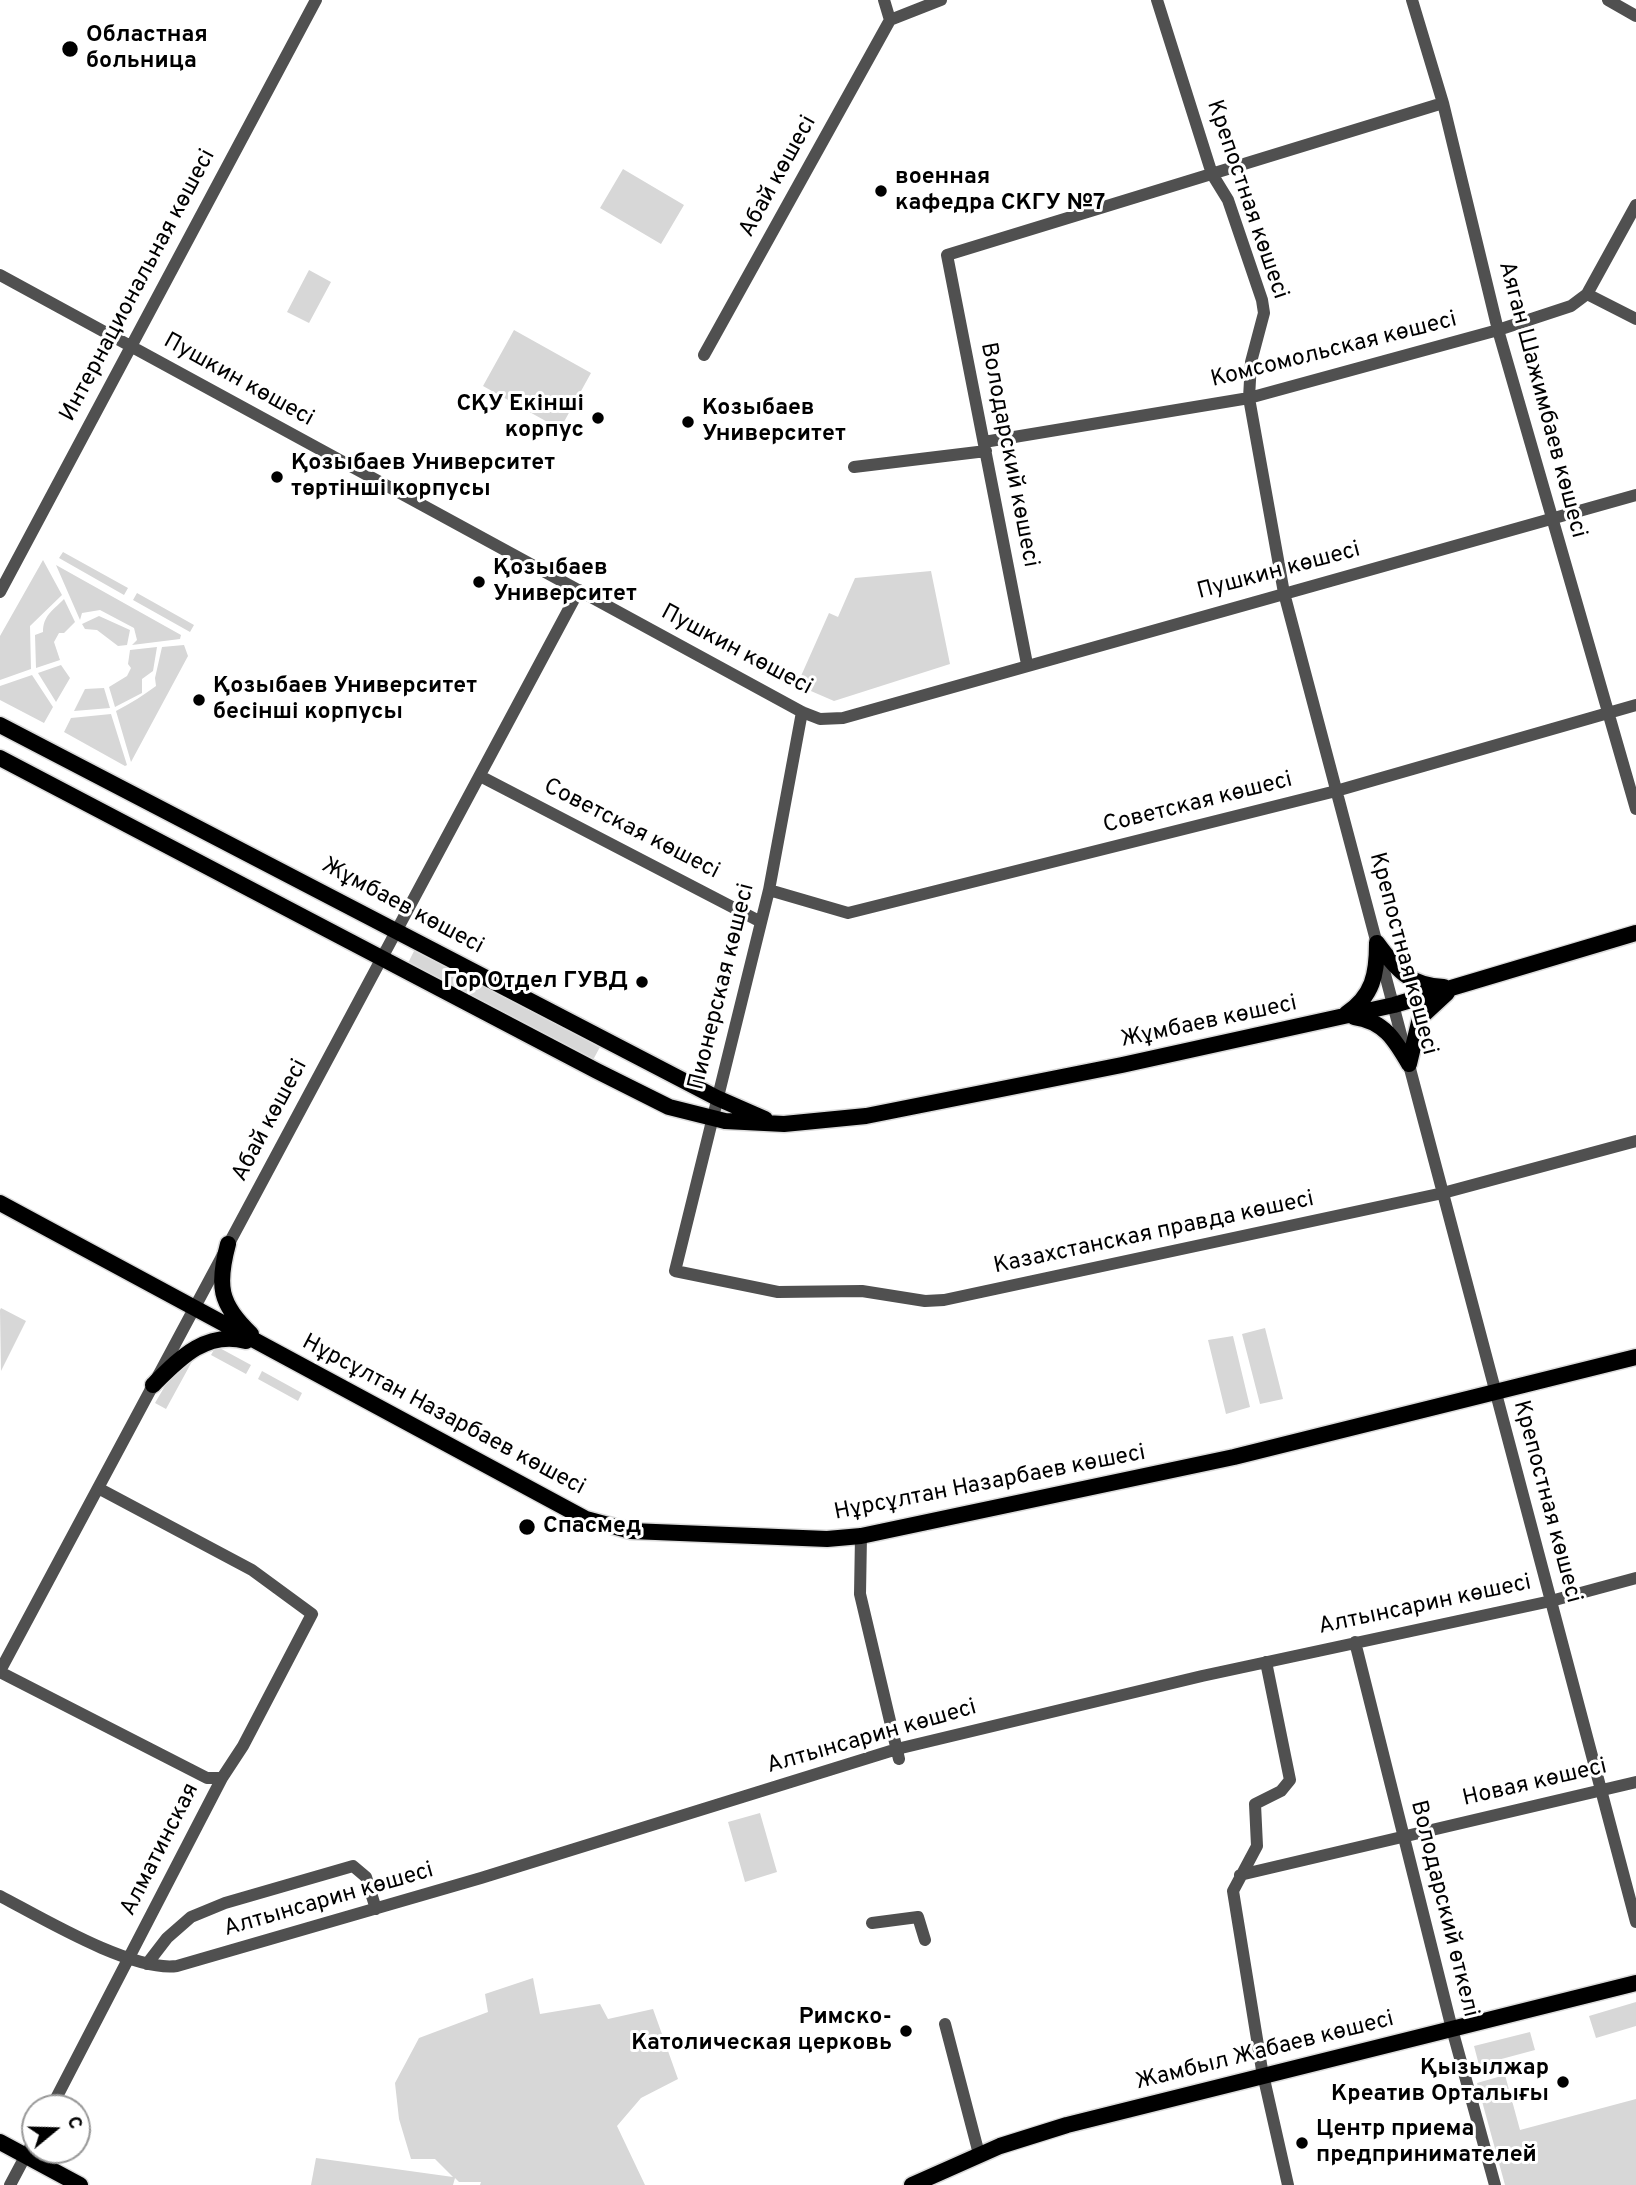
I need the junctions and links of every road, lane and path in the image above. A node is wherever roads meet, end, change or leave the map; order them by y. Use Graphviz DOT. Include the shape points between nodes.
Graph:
graph roads {
  1 [pos="316,0"];
  2 [pos="884,0"];
  3 [pos="941,0"];
  4 [pos="1157,0"];
  5 [pos="1412,0"];
  6 [pos="1608,0"];
  7 [pos="1636,16"];
  8 [pos="890,20"];
  9 [pos="1443,103"];
  10 [pos="1212,174"];
  11 [pos="1636,205"];
  12 [pos="0,275"];
  13 [pos="1587,293"];
  14 [pos="1636,319"];
  15 [pos="1498,330"];
  16 [pos="131,345"];
  17 [pos="704,355"];
  18 [pos="1249,398"];
  19 [pos="985,446"];
  20 [pos="854,467"];
  21 [pos="1636,495"];
  22 [pos="1550,519"];
  23 [pos="579,590"];
  24 [pos="0,592"];
  25 [pos="1284,593"];
  26 [pos="1027,664"];
  27 [pos="1636,705"];
  28 [pos="802,712"];
  29 [pos="1609,712"];
  30 [pos="0,725"];
  31 [pos="0,758"];
  32 [pos="481,776"];
  33 [pos="1336,791"];
  34 [pos="1636,809"];
  35 [pos="769,890"];
  36 [pos="1636,920"];
  37 [pos="761,922"];
  38 [pos="397,931"];
  39 [pos="1636,935"];
  40 [pos="1613,940"];
  41 [pos="1377,943"];
  42 [pos="382,958"];
  43 [pos="1455,987"];
  44 [pos="1394,1005"];
  45 [pos="1341,1017"];
  46 [pos="1409,1064"];
  47 [pos="717,1098"];
  48 [pos="711,1118"];
  49 [pos="784,1124"];
  50 [pos="1636,1141"];
  51 [pos="1443,1193"];
  52 [pos="0,1203"];
  53 [pos="228,1244"];
  54 [pos="675,1271"];
  55 [pos="193,1308"];
  56 [pos="270,1349"];
  57 [pos="1636,1357"];
  58 [pos="153,1385"];
  59 [pos="1496,1393"];
  60 [pos="97,1488"];
  61 [pos="861,1536"];
  62 [pos="1636,1578"];
  63 [pos="1551,1601"];
  64 [pos="1355,1643"];
  65 [pos="1266,1662"];
  66 [pos="0,1672"];
  67 [pos="898,1754"];
  68 [pos="222,1778"];
  69 [pos="1636,1782"];
  70 [pos="1601,1790"];
  71 [pos="1404,1837"];
  72 [pos="1240,1875"];
  73 [pos="0,1896"];
  74 [pos="376,1909"];
  75 [pos="1636,1922"];
  76 [pos="872,1923"];
  77 [pos="925,1940"];
  78 [pos="130,1958"];
  79 [pos="147,1964"];
  80 [pos="1636,1983"];
  81 [pos="945,2024"];
  82 [pos="1452,2029"];
  83 [pos="1263,2075"];
  84 [pos="58,2094"];
  85 [pos="0,2142"];
  86 [pos="21,2153"];
  87 [pos="979,2154"];
  88 [pos="22,2164"];
  89 [pos="41,2164"];
  90 [pos="10,2185"];
  91 [pos="80,2185"];
  92 [pos="912,2185"];
  93 [pos="1288,2185"];
  94 [pos="1495,2185"];
  1 -- 16 [label="street, Интернациональная көшесі"];
  2 -- 8 [label="street"];
  3 -- 8 [label="street"];
  4 -- 10 [label="street, Крепостная көшесі"];
  5 -- 9 [label="street, Аяган Шажимбаев көшесі"];
  6 -- 7 [label="street"];
  8 -- 17 [label="street, Абай көшесі"];
  9 -- 10 [label="street"];
  9 -- 15 [label="street, Аяган Шажимбаев көшесі"];
  10 -- 18 [label="street, Крепостная көшесі" via="1228,200 1262,300 1264,313 1251,362"];
  10 -- 19 [label="street, Володарский көшесі" via="947,255"];
  11 -- 13 [label="street"];
  12 -- 16 [label="street, Пушкин көшесі"];
  13 -- 14 [label="street"];
  13 -- 15 [label="street, Комсомольская көшесі" via="1571,306"];
  15 -- 18 [label="street, Комсомольская көшесі"];
  15 -- 22 [label="street, Аяган Шажимбаев көшесі"];
  16 -- 23 [label="street, Пушкин көшесі"];
  16 -- 24 [label="street, Интернациональная көшесі"];
  18 -- 19 [label="street, Комсомольская көшесі"];
  18 -- 25 [label="street, Крепостная көшесі"];
  19 -- 20 [label="street, Комсомольская көшесі"];
  19 -- 26 [label="street, Володарский көшесі"];
  21 -- 22 [label="street, Пушкин көшесі"];
  22 -- 25 [label="street, Пушкин көшесі"];
  22 -- 29 [label="street, Аяган Шажимбаев көшесі"];
  23 -- 28 [label="street, Пушкин көшесі"];
  23 -- 32 [label="street, Абай көшесі"];
  25 -- 26 [label="street, Пушкин көшесі"];
  25 -- 33 [label="street, Крепостная көшесі"];
  26 -- 28 [label="street, Пушкин көшесі" via="843,718 820,719"];
  27 -- 29 [label="street, Советская көшесі"];
  28 -- 35 [label="street, Пионерская көшесі"];
  29 -- 33 [label="street, Советская көшесі"];
  29 -- 34 [label="street, Аяган Шажимбаев көшесі"];
  30 -- 38 [label="main road, Жұмбаев көшесі"];
  31 -- 42 [label="main road, Жұмбаев көшесі"];
  32 -- 37 [label="street, Советская көшесі"];
  32 -- 38 [label="street, Абай көшесі"];
  33 -- 35 [label="street, Советская көшесі" via="848,913"];
  33 -- 41 [label="street, Крепостная көшесі"];
  35 -- 37 [label="street, Пионерская көшесі"];
  36 -- 40 [label="main road"];
  37 -- 47 [label="street, Пионерская көшесі"];
  38 -- 42 [label="street, Абай көшесі"];
  38 -- 47 [label="main road, Жұмбаев көшесі"];
  39 -- 40 [label="main road, Жұмбаев көшесі"];
  40 -- 43 [label="main road, Жұмбаев көшесі"];
  41 -- 43 [label="main road" via="1412,980"];
  41 -- 44 [label="street, Крепостная көшесі"];
  41 -- 45 [label="main road" via="1377,969 1370,990"];
  42 -- 48 [label="main road, Жұмбаев көшесі" via="669,1107"];
  42 -- 53 [label="street, Абай көшесі"];
  43 -- 44 [label="main road, Жұмбаев көшесі"];
  43 -- 46 [label="main road" via="1420,1018"];
  44 -- 45 [label="main road, Жұмбаев көшесі"];
  44 -- 46 [label="street, Крепостная көшесі"];
  45 -- 46 [label="main road" via="1379,1024"];
  45 -- 49 [label="main road, Жұмбаев көшесі" via="878,1113"];
  46 -- 51 [label="street, Крепостная көшесі"];
  47 -- 48 [label="street, Пионерская көшесі"];
  47 -- 49 [label="main road, Жұмбаев көшесі"];
  48 -- 49 [label="main road, Жұмбаев көшесі"];
  48 -- 54 [label="street, Пионерская көшесі"];
  50 -- 51 [label="street, Казахстанская правда көшесі"];
  51 -- 54 [label="street, Казахстанская правда көшесі" via="944,1300 862,1291 778,1292"];
  51 -- 59 [label="street, Крепостная көшесі"];
  52 -- 55 [label="main road, Нұрсұлтан Назарбаев көшесі"];
  53 -- 55 [label="street, Абай көшесі"];
  53 -- 56 [label="main road" via="220,1278 223,1295 241,1324"];
  55 -- 56 [label="main road, Нұрсұлтан Назарбаев көшесі"];
  55 -- 58 [label="street, Абай көшесі"];
  56 -- 58 [label="main road" via="241,1339 210,1340 190,1351"];
  56 -- 61 [label="main road, Нұрсұлтан Назарбаев көшесі" via="600,1525 707,1535"];
  57 -- 59 [label="main road, Нұрсұлтан Назарбаев көшесі"];
  58 -- 60 [label="street, Абай көшесі"];
  59 -- 61 [label="main road, Нұрсұлтан Назарбаев көшесі" via="1177,1471"];
  59 -- 63 [label="street, Крепостная көшесі"];
  60 -- 66 [label="street, Абай көшесі"];
  60 -- 68 [label="street, Алматинская" via="252,1570 312,1614"];
  61 -- 67 [label="street" via="860,1594"];
  62 -- 63 [label="street, Алтынсарин көшесі"];
  63 -- 64 [label="street, Алтынсарин көшесі"];
  63 -- 70 [label="street, Крепостная көшесі"];
  64 -- 65 [label="street, Алтынсарин көшесі"];
  64 -- 71 [label="street, Володарский өткелі"];
  65 -- 67 [label="street, Алтынсарин көшесі"];
  65 -- 72 [label="street" via="1290,1780 1281,1791 1255,1804 1256,1846"];
  66 -- 68 [label="street" via="207,1778"];
  67 -- 74 [label="street, Алтынсарин көшесі"];
  68 -- 78 [label="street, Алматинская"];
  69 -- 70 [label="street, Новая көшесі"];
  70 -- 71 [label="street, Новая көшесі"];
  70 -- 75 [label="street, Крепостная көшесі"];
  71 -- 72 [label="street, Новая көшесі"];
  71 -- 82 [label="street, Володарский өткелі"];
  72 -- 83 [label="street" via="1233,1891"];
  73 -- 78 [label="street, Алтынсарин көшесі"];
  74 -- 79 [label="street, Алтынсарин көшесі" via="189,1963 169,1967"];
  74 -- 79 [label="street" via="366,1877 353,1866 191,1917"];
  76 -- 77 [label="street" via="918,1917"];
  78 -- 79 [label="street, Алтынсарин көшесі"];
  78 -- 84 [label="street, Алматинская"];
  80 -- 82 [label="main road, Жамбыл Жабаев көшесі"];
  81 -- 87 [label="street"];
  82 -- 83 [label="main road, Жамбыл Жабаев көшесі"];
  82 -- 94 [label="street, Володарский өткелі"];
  83 -- 87 [label="main road, Жамбыл Жабаев көшесі" via="1067,2125"];
  83 -- 93 [label="street"];
  85 -- 86 [label="main road"];
  87 -- 92 [label="main road, Жамбыл Жабаев көшесі"];
  88 -- 90 [label="street"];
  89 -- 91 [label="main road"];
}
